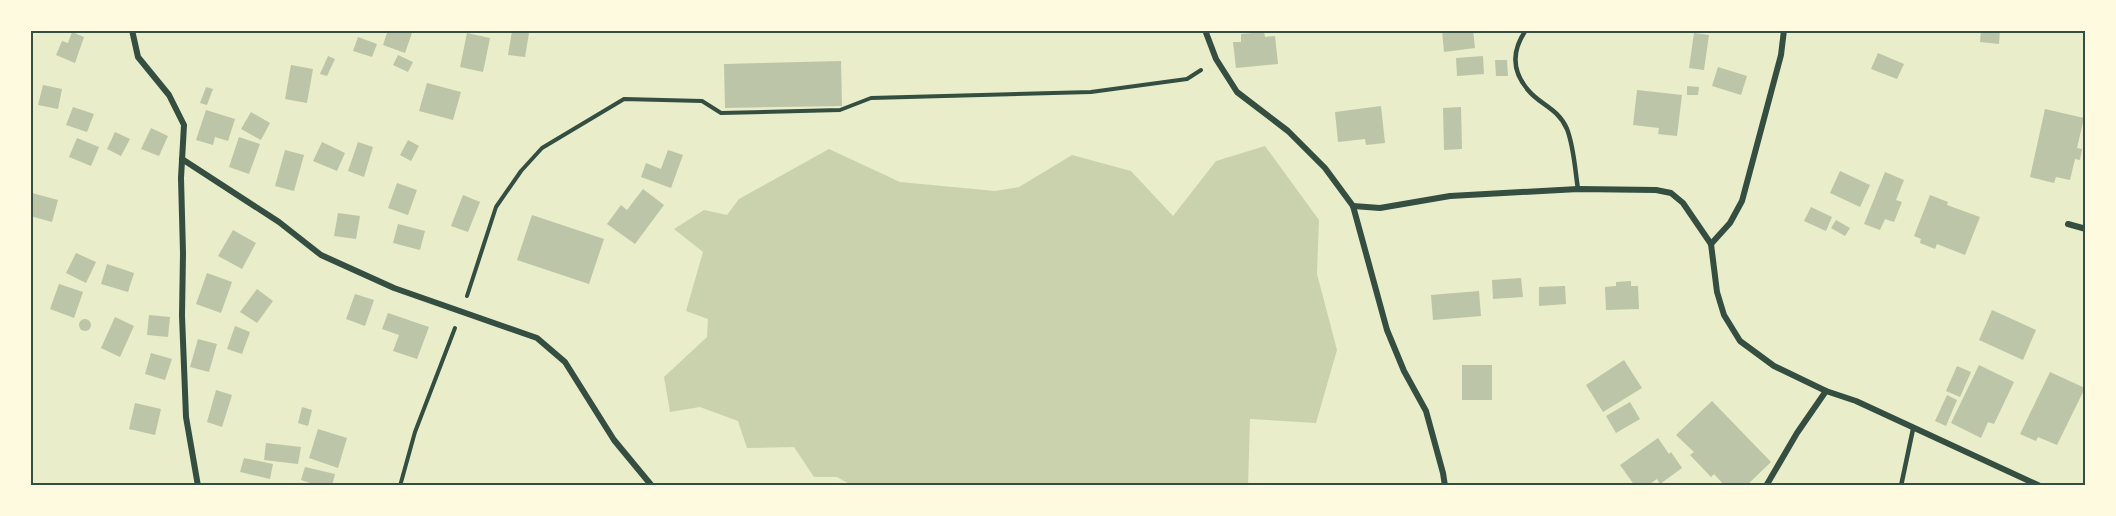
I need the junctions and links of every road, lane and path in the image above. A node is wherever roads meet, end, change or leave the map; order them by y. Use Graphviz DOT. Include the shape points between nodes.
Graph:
graph roads {
  1 [pos="132,30"];
  2 [pos="1205,30"];
  3 [pos="1526,30"];
  4 [pos="1784,30"];
  5 [pos="1216,59"];
  6 [pos="182,159"];
  7 [pos="1578,189"];
  8 [pos="1353,206"];
  9 [pos="2068,224"];
  10 [pos="2086,229"];
  11 [pos="1711,244"];
  12 [pos="462,310"];
  13 [pos="1826,391"];
  14 [pos="1913,429"];
  15 [pos="198,486"];
  16 [pos="400,486"];
  17 [pos="652,486"];
  18 [pos="1445,486"];
  19 [pos="1766,486"];
  20 [pos="1902,486"];
  21 [pos="2040,486"];
  1 -- 6 [label="street" via="138,57 169,95 184,125"];
  2 -- 5 [label="street"];
  3 -- 7 [label="lane" via="1517,42 1517,74 1528,91 1555,110 1566,129"];
  4 -- 11 [label="street" via="1781,55 1742,201 1730,223"];
  5 -- 8 [label="street" via="1237,92 1288,131 1325,168"];
  5 -- 12 [label="path" via="1187,79 1166,82 1091,92 871,98 840,110 721,113 702,101 624,99 542,148 520,171 496,207"];
  6 -- 12 [label="street" via="279,222 321,255 394,288"];
  6 -- 15 [label="street" via="186,417"];
  7 -- 8 [label="street" via="1450,196 1380,208"];
  7 -- 11 [label="street" via="1671,193 1683,203"];
  8 -- 18 [label="street" via="1387,330 1426,411"];
  9 -- 10 [label="street"];
  11 -- 13 [label="street" via="1717,292 1724,315 1740,341 1774,366"];
  12 -- 16 [label="path" via="415,432"];
  12 -- 17 [label="street" via="537,338 565,362 614,440"];
  13 -- 14 [label="street"];
  13 -- 19 [label="street"];
  14 -- 20 [label="lane"];
  14 -- 21 [label="street"];
}
